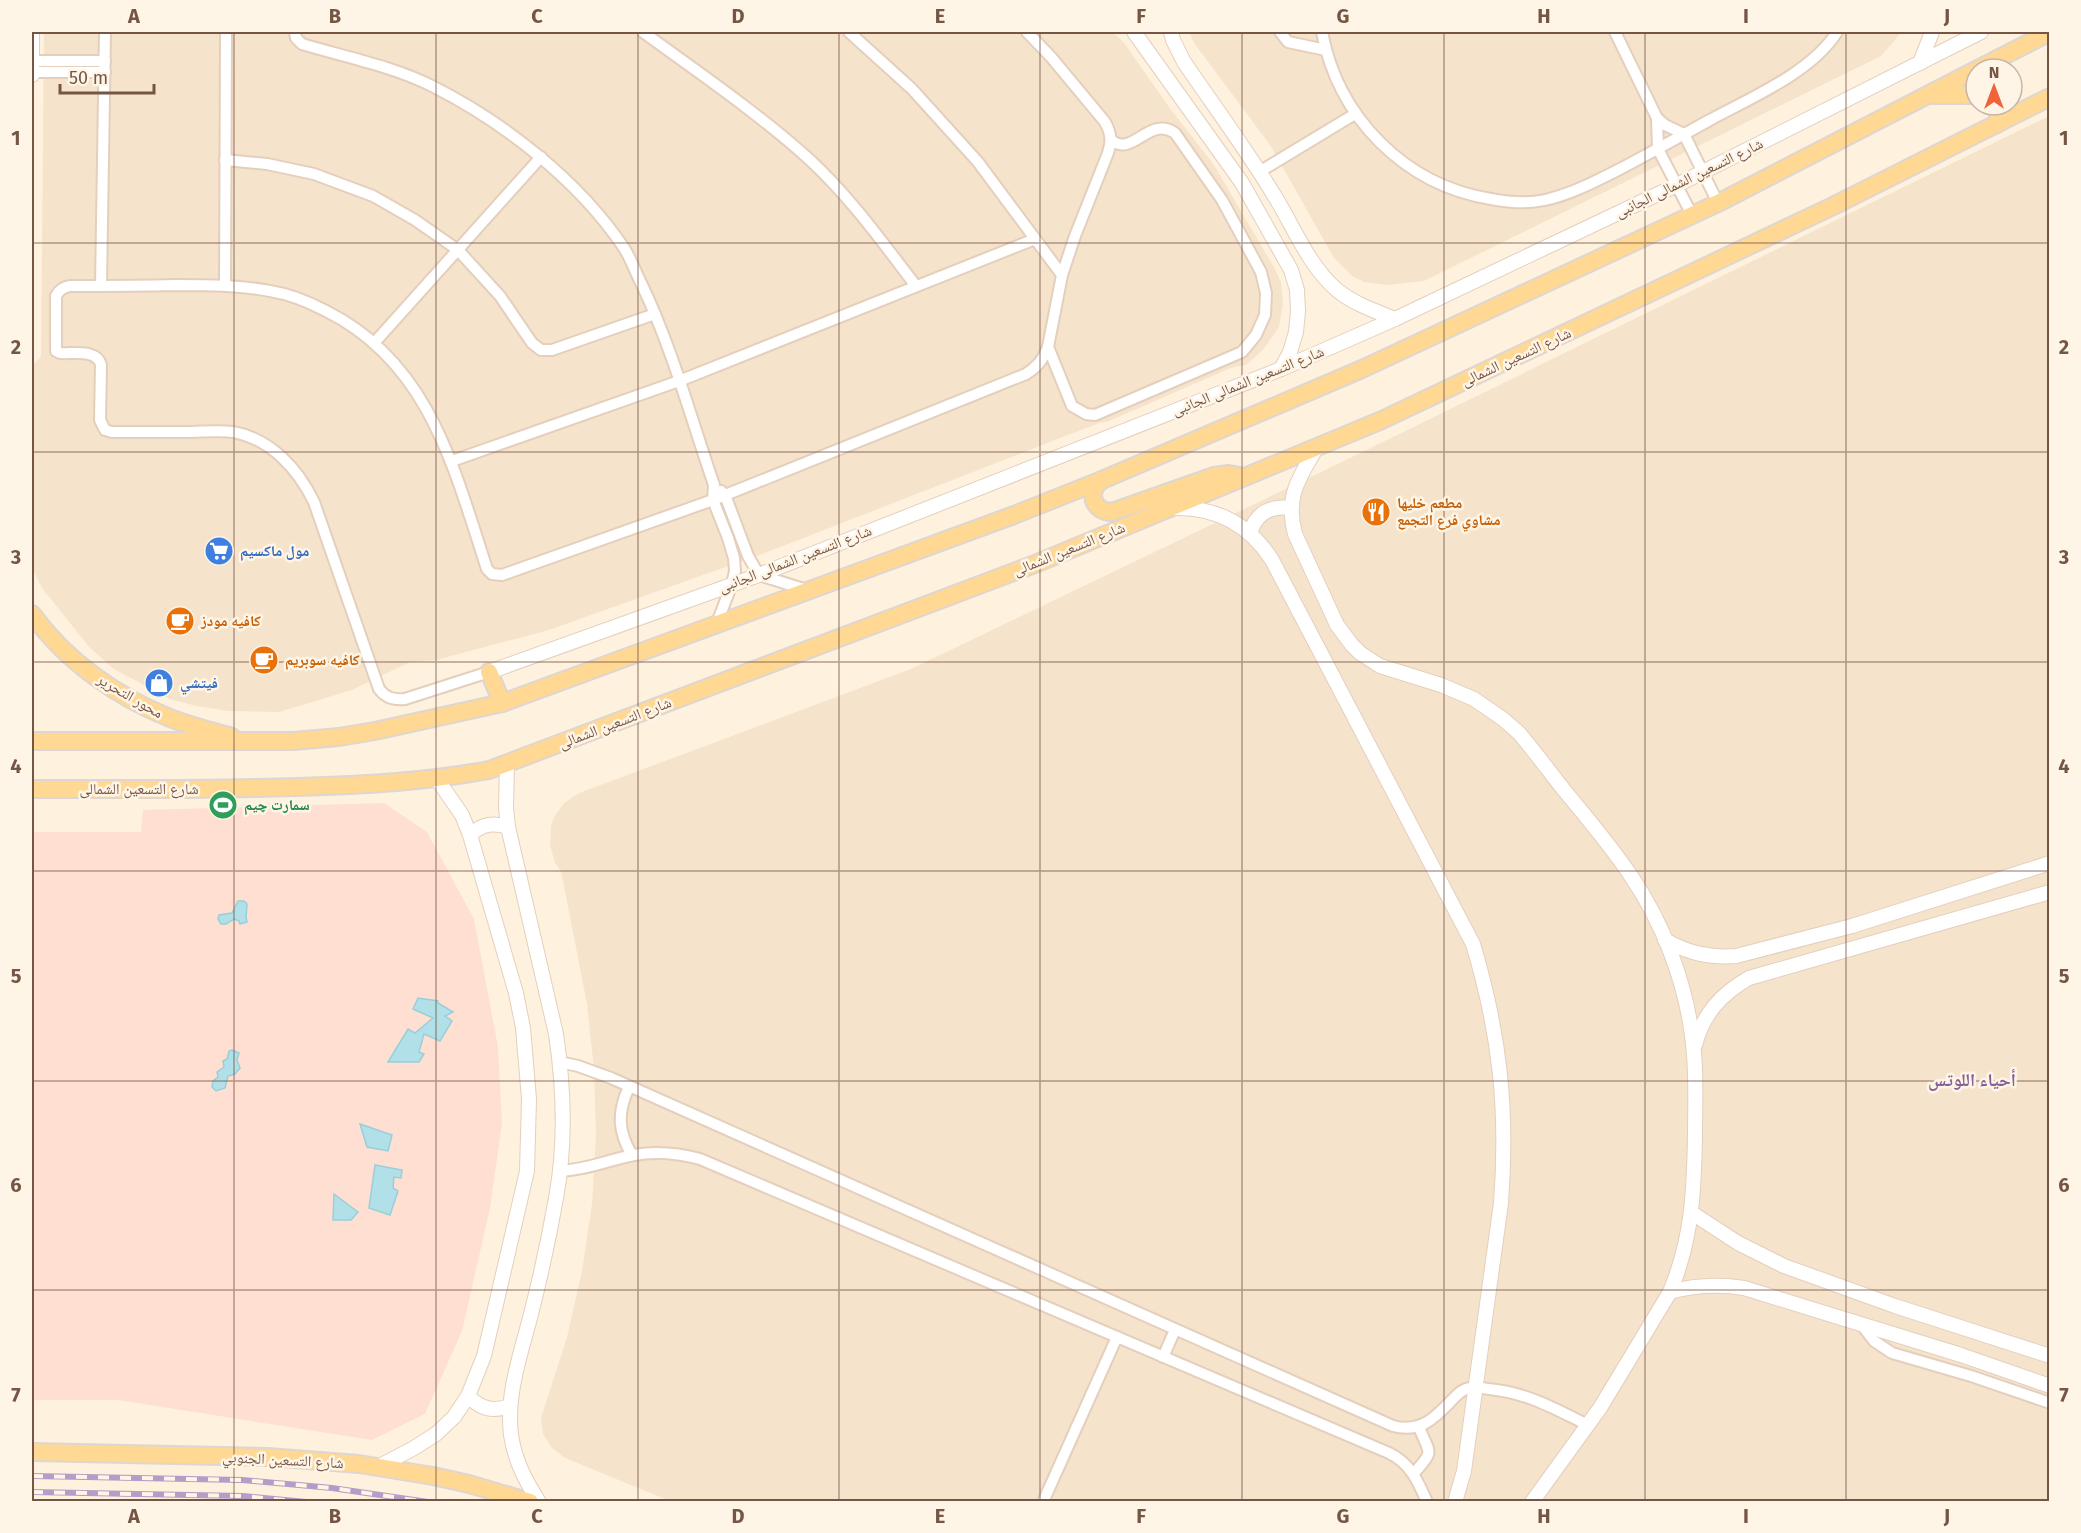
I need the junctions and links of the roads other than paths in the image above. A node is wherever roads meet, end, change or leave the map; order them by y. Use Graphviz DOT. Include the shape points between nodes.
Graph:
graph roads {
  1 [pos="32,32"];
  2 [pos="105,32"];
  3 [pos="225,32"];
  4 [pos="295,32"];
  5 [pos="643,32"];
  6 [pos="849,32"];
  7 [pos="1027,32"];
  8 [pos="1171,32"];
  9 [pos="1280,32"];
  10 [pos="1322,32"];
  11 [pos="1615,32"];
  12 [pos="1837,32"];
  13 [pos="1932,32"];
  14 [pos="1982,32"];
  15 [pos="2049,32"];
  16 [pos="1140,33"];
  17 [pos="1326,50"];
  18 [pos="2000,57"];
  19 [pos="32,61"];
  20 [pos="1920,63"];
  21 [pos="105,67"];
  22 [pos="32,74"];
  23 [pos="1964,76"];
  24 [pos="1927,95"];
  25 [pos="1964,95"];
  26 [pos="2049,98"];
  27 [pos="1355,114"];
  28 [pos="1998,117"];
  29 [pos="1657,118"];
  30 [pos="1997,124"];
  31 [pos="1684,134"];
  32 [pos="1111,140"];
  33 [pos="1658,149"];
  34 [pos="541,157"];
  35 [pos="225,160"];
  36 [pos="1259,172"];
  37 [pos="1703,172"];
  38 [pos="1677,185"];
  39 [pos="1718,203"];
  40 [pos="1692,215"];
  41 [pos="1035,239"];
  42 [pos="458,250"];
  43 [pos="1311,259"];
  44 [pos="1291,270"];
  45 [pos="1062,275"];
  46 [pos="225,285"];
  47 [pos="101,286"];
  48 [pos="916,286"];
  49 [pos="656,314"];
  50 [pos="1395,319"];
  51 [pos="375,342"];
  52 [pos="1048,347"];
  53 [pos="1281,369"];
  54 [pos="679,381"];
  55 [pos="1317,447"];
  56 [pos="452,461"];
  57 [pos="1245,477"];
  58 [pos="1102,480"];
  59 [pos="714,485"];
  60 [pos="725,495"];
  61 [pos="713,500"];
  62 [pos="1172,508"];
  63 [pos="1291,508"];
  64 [pos="1250,532"];
  65 [pos="759,574"];
  66 [pos="732,584"];
  67 [pos="807,590"];
  68 [pos="32,614"];
  69 [pos="717,623"];
  70 [pos="489,672"];
  71 [pos="502,703"];
  72 [pos="32,741"];
  73 [pos="250,742"];
  74 [pos="507,764"];
  75 [pos="437,779"];
  76 [pos="32,789"];
  77 [pos="508,827"];
  78 [pos="470,835"];
  79 [pos="2049,863"];
  80 [pos="2049,892"];
  81 [pos="1665,940"];
  82 [pos="1694,1050"];
  83 [pos="560,1062"];
  84 [pos="629,1087"];
  85 [pos="632,1155"];
  86 [pos="559,1171"];
  87 [pos="1692,1212"];
  88 [pos="1670,1292"];
  89 [pos="1861,1324"];
  90 [pos="1175,1330"];
  91 [pos="1117,1337"];
  92 [pos="1163,1356"];
  93 [pos="2049,1356"];
  94 [pos="2049,1386"];
  95 [pos="1476,1388"];
  96 [pos="468,1396"];
  97 [pos="2049,1403"];
  98 [pos="510,1406"];
  99 [pos="1588,1425"];
  100 [pos="1419,1427"];
  101 [pos="32,1452"];
  102 [pos="378,1467"];
  103 [pos="1414,1473"];
  104 [pos="530,1502"];
  105 [pos="539,1502"];
  106 [pos="1043,1502"];
  107 [pos="1427,1502"];
  108 [pos="1455,1502"];
  109 [pos="1532,1502"];
  1 -- 19 [label="street"];
  2 -- 21 [label="street"];
  3 -- 35 [label="street"];
  4 -- 34 [label="street" via="302,45 380,66 430,85"];
  5 -- 48 [label="street" via="811,161 860,213"];
  6 -- 41 [label="street" via="912,89 978,162"];
  7 -- 32 [label="street" via="1105,122"];
  8 -- 36 [label="street" via="1184,62"];
  9 -- 17 [label="street" via="1288,42"];
  10 -- 17 [label="street"];
  11 -- 29 [label="street"];
  12 -- 31 [label="street" via="1811,61 1786,78"];
  13 -- 20 [label="street"];
  14 -- 20 [label="street, شارع التسعين الشمالى الجانبى"];
  15 -- 18 [label="main road"];
  16 -- 44 [label="street" via="1242,183"];
  17 -- 27 [label="street"];
  19 -- 21 [label="street"];
  19 -- 22 [label="street"];
  20 -- 37 [label="street, شارع التسعين الشمالى الجانبى"];
  21 -- 22 [label="street"];
  21 -- 47 [label="street"];
  23 -- 24 [label="main road"];
  24 -- 25 [label="main road"];
  24 -- 39 [label="main road"];
  26 -- 30 [label="main road, شارع التسعين الشمالى"];
  27 -- 33 [label="street" via="1378,142 1405,165 1470,196 1506,202 1542,201 1573,192"];
  27 -- 36 [label="street"];
  28 -- 30 [label="main road"];
  29 -- 31 [label="street"];
  29 -- 33 [label="street"];
  30 -- 55 [label="main road, شارع التسعين الشمالى" via="1572,331"];
  31 -- 33 [label="street"];
  31 -- 37 [label="street"];
  32 -- 45 [label="street"];
  32 -- 52 [label="street" via="1127,144 1156,128 1175,133 1222,200 1261,272 1266,293 1265,315 1242,352 1095,415 1072,406"];
  33 -- 38 [label="street"];
  34 -- 42 [label="street"];
  34 -- 49 [label="street" via="585,198 625,249"];
  35 -- 42 [label="street" via="314,174 373,196"];
  35 -- 46 [label="street"];
  36 -- 43 [label="street"];
  37 -- 38 [label="street, شارع التسعين الشمالى الجانبى"];
  37 -- 39 [label="street"];
  38 -- 40 [label="street"];
  38 -- 50 [label="street, شارع التسعين الشمالى الجانبى"];
  39 -- 40 [label="main road"];
  40 -- 58 [label="main road" via="1362,369"];
  41 -- 45 [label="street"];
  41 -- 48 [label="street"];
  42 -- 49 [label="street" via="541,350 552,350"];
  42 -- 51 [label="street"];
  43 -- 44 [label="street"];
  43 -- 50 [label="street" via="1339,291"];
  44 -- 53 [label="street" via="1297,290 1296,332"];
  45 -- 52 [label="street"];
  46 -- 47 [label="street"];
  46 -- 51 [label="street" via="272,291 312,304 345,320"];
  47 -- 70 [label="street" via="65,286 58,292 56,350 99,358 100,420 105,430 232,432 254,439 290,464 314,502 379,689 390,698 405,699"];
  48 -- 54 [label="street"];
  49 -- 54 [label="street"];
  50 -- 53 [label="street, شارع التسعين الشمالى الجانبى"];
  51 -- 56 [label="street" via="422,399"];
  52 -- 60 [label="street" via="1036,368 1026,375"];
  53 -- 65 [label="street, شارع التسعين الشمالى الجانبى"];
  54 -- 56 [label="street"];
  54 -- 59 [label="street"];
  55 -- 57 [label="main road, شارع التسعين الشمالى"];
  55 -- 63 [label="street" via="1295,484"];
  56 -- 61 [label="street" via="488,569 495,575"];
  57 -- 58 [label="main road" via="1214,476 1112,512 1094,503 1094,488"];
  57 -- 62 [label="main road, شارع التسعين الشمالى"];
  58 -- 67 [label="main road"];
  59 -- 60 [label="street"];
  59 -- 61 [label="street"];
  60 -- 61 [label="street"];
  60 -- 65 [label="street"];
  61 -- 66 [label="street" via="734,558"];
  62 -- 64 [label="street" via="1213,513"];
  62 -- 74 [label="main road, شارع التسعين الشمالى" via="1035,564"];
  63 -- 64 [label="street" via="1265,511"];
  63 -- 81 [label="street" via="1295,534 1337,624 1352,645 1380,666 1474,699 1519,733 1632,877"];
  64 -- 95 [label="street" via="1272,560 1473,944 1484,980 1503,1091 1504,1166"];
  65 -- 66 [label="street, شارع التسعين الشمالى الجانبى"];
  65 -- 67 [label="street"];
  66 -- 69 [label="street"];
  66 -- 70 [label="street, شارع التسعين الشمالى الجانبى"];
  67 -- 69 [label="main road"];
  68 -- 73 [label="main road, محور التحرير" via="76,662 128,698 172,719"];
  69 -- 71 [label="main road"];
  70 -- 71 [label="main road"];
  71 -- 73 [label="main road" via="339,737"];
  72 -- 73 [label="main road"];
  74 -- 75 [label="main road, شارع التسعين الشمالى"];
  74 -- 77 [label="street"];
  75 -- 76 [label="main road, شارع التسعين الشمالى" via="232,789"];
  75 -- 78 [label="street" via="462,815"];
  77 -- 78 [label="street" via="488,824"];
  77 -- 83 [label="street"];
  78 -- 96 [label="street" via="516,993 527,1064 529,1111 526,1171 484,1356"];
  79 -- 81 [label="street" via="1852,926 1736,956 1699,955"];
  80 -- 82 [label="street" via="1749,978 1718,1000 1698,1032"];
  81 -- 82 [label="street" via="1682,989"];
  82 -- 87 [label="street"];
  83 -- 84 [label="street" via="595,1071"];
  83 -- 86 [label="street"];
  84 -- 85 [label="street" via="620,1122"];
  84 -- 90 [label="street"];
  85 -- 86 [label="street" via="590,1168"];
  85 -- 91 [label="street" via="659,1153 699,1159"];
  86 -- 98 [label="street" via="549,1236"];
  87 -- 88 [label="street" via="1684,1253"];
  87 -- 93 [label="street" via="1738,1243 1784,1266"];
  88 -- 89 [label="street" via="1714,1285 1744,1288"];
  88 -- 99 [label="street"];
  89 -- 94 [label="street"];
  89 -- 97 [label="street" via="1874,1341 1892,1353"];
  90 -- 92 [label="street"];
  90 -- 100 [label="street" via="1393,1426"];
  91 -- 92 [label="street"];
  91 -- 106 [label="street"];
  92 -- 103 [label="street" via="1389,1453"];
  95 -- 99 [label="street" via="1525,1395"];
  95 -- 100 [label="street" via="1460,1392 1437,1416"];
  95 -- 108 [label="street" via="1464,1471"];
  96 -- 98 [label="street" via="487,1409"];
  96 -- 102 [label="street" via="436,1434"];
  98 -- 105 [label="street" via="515,1454 523,1477"];
  99 -- 109 [label="street"];
  100 -- 103 [label="street" via="1429,1453"];
  101 -- 102 [label="main road, شارع التسعين الجنوبي" via="268,1457"];
  102 -- 104 [label="main road, شارع التسعين الجنوبي" via="469,1484"];
  103 -- 107 [label="street"];
}
